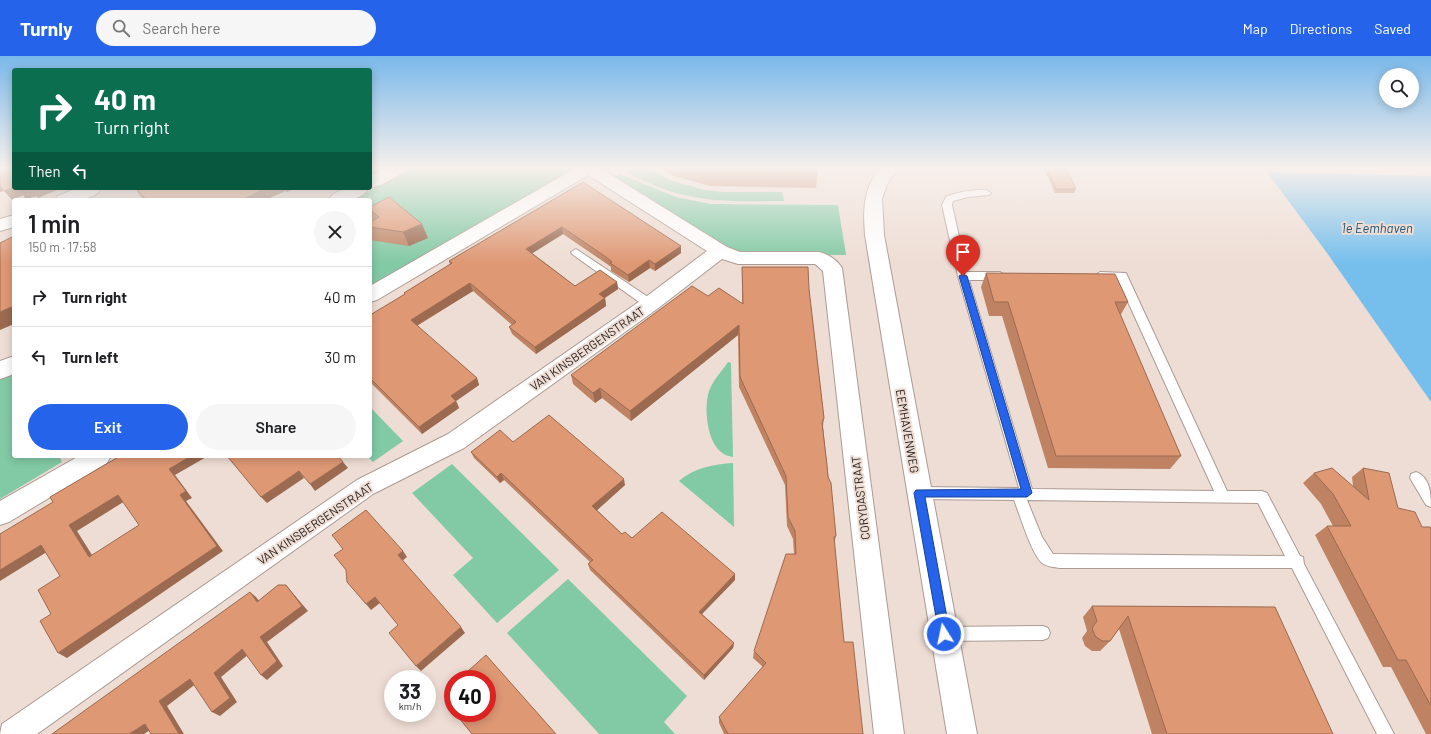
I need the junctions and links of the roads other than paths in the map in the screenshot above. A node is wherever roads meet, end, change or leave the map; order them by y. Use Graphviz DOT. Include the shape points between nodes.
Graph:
graph roads {
  1 [pos="534,200"];
  2 [pos="638,200"];
  3 [pos="873,200"];
  4 [pos="949,200"];
  5 [pos="12,222"];
  6 [pos="0,225"];
  7 [pos="720,251"];
  8 [pos="576,252"];
  9 [pos="963,276"];
  10 [pos="1011,276"];
  11 [pos="1090,276"];
  12 [pos="372,294"];
  13 [pos="650,304"];
  14 [pos="12,365"];
  15 [pos="0,371"];
  16 [pos="96,458"];
  17 [pos="1416,478"];
  18 [pos="919,493"];
  19 [pos="1022,493"];
  20 [pos="1222,497"];
  21 [pos="1431,501"];
  22 [pos="0,514"];
  23 [pos="1298,562"];
  24 [pos="1043,632"];
  25 [pos="944,634"];
  26 [pos="24,731"];
  27 [pos="889,734"];
  28 [pos="962,734"];
  29 [pos="1386,734"];
  1 -- 12 [label="street"];
  2 -- 7 [label="street"];
  3 -- 18 [label="street, EEMHAVENWEG" via="878,259"];
  4 -- 9 [label="lane" via="947,205"];
  5 -- 6 [label="street"];
  7 -- 13 [label="street, VAN KINSBERGENSTRAAT"];
  7 -- 27 [label="street, CORYDASTRAAT" via="738,258 819,258 832,268"];
  8 -- 13 [label="lane"];
  9 -- 10 [label="lane"];
  9 -- 19 [label="lane"];
  11 -- 20 [label="lane" via="1122,276"];
  13 -- 26 [label="street, VAN KINSBERGENSTRAAT" via="456,441 365,487"];
  14 -- 15 [label="street"];
  16 -- 22 [label="street"];
  17 -- 21 [label="lane"];
  18 -- 19 [label="lane"];
  18 -- 25 [label="street, EEMHAVENWEG"];
  19 -- 20 [label="lane"];
  19 -- 23 [label="lane" via="1041,550 1048,559 1060,562"];
  20 -- 23 [label="lane" via="1262,497"];
  23 -- 29 [label="lane"];
  24 -- 25 [label="lane"];
  25 -- 28 [label="street, EEMHAVENWEG"];
}
